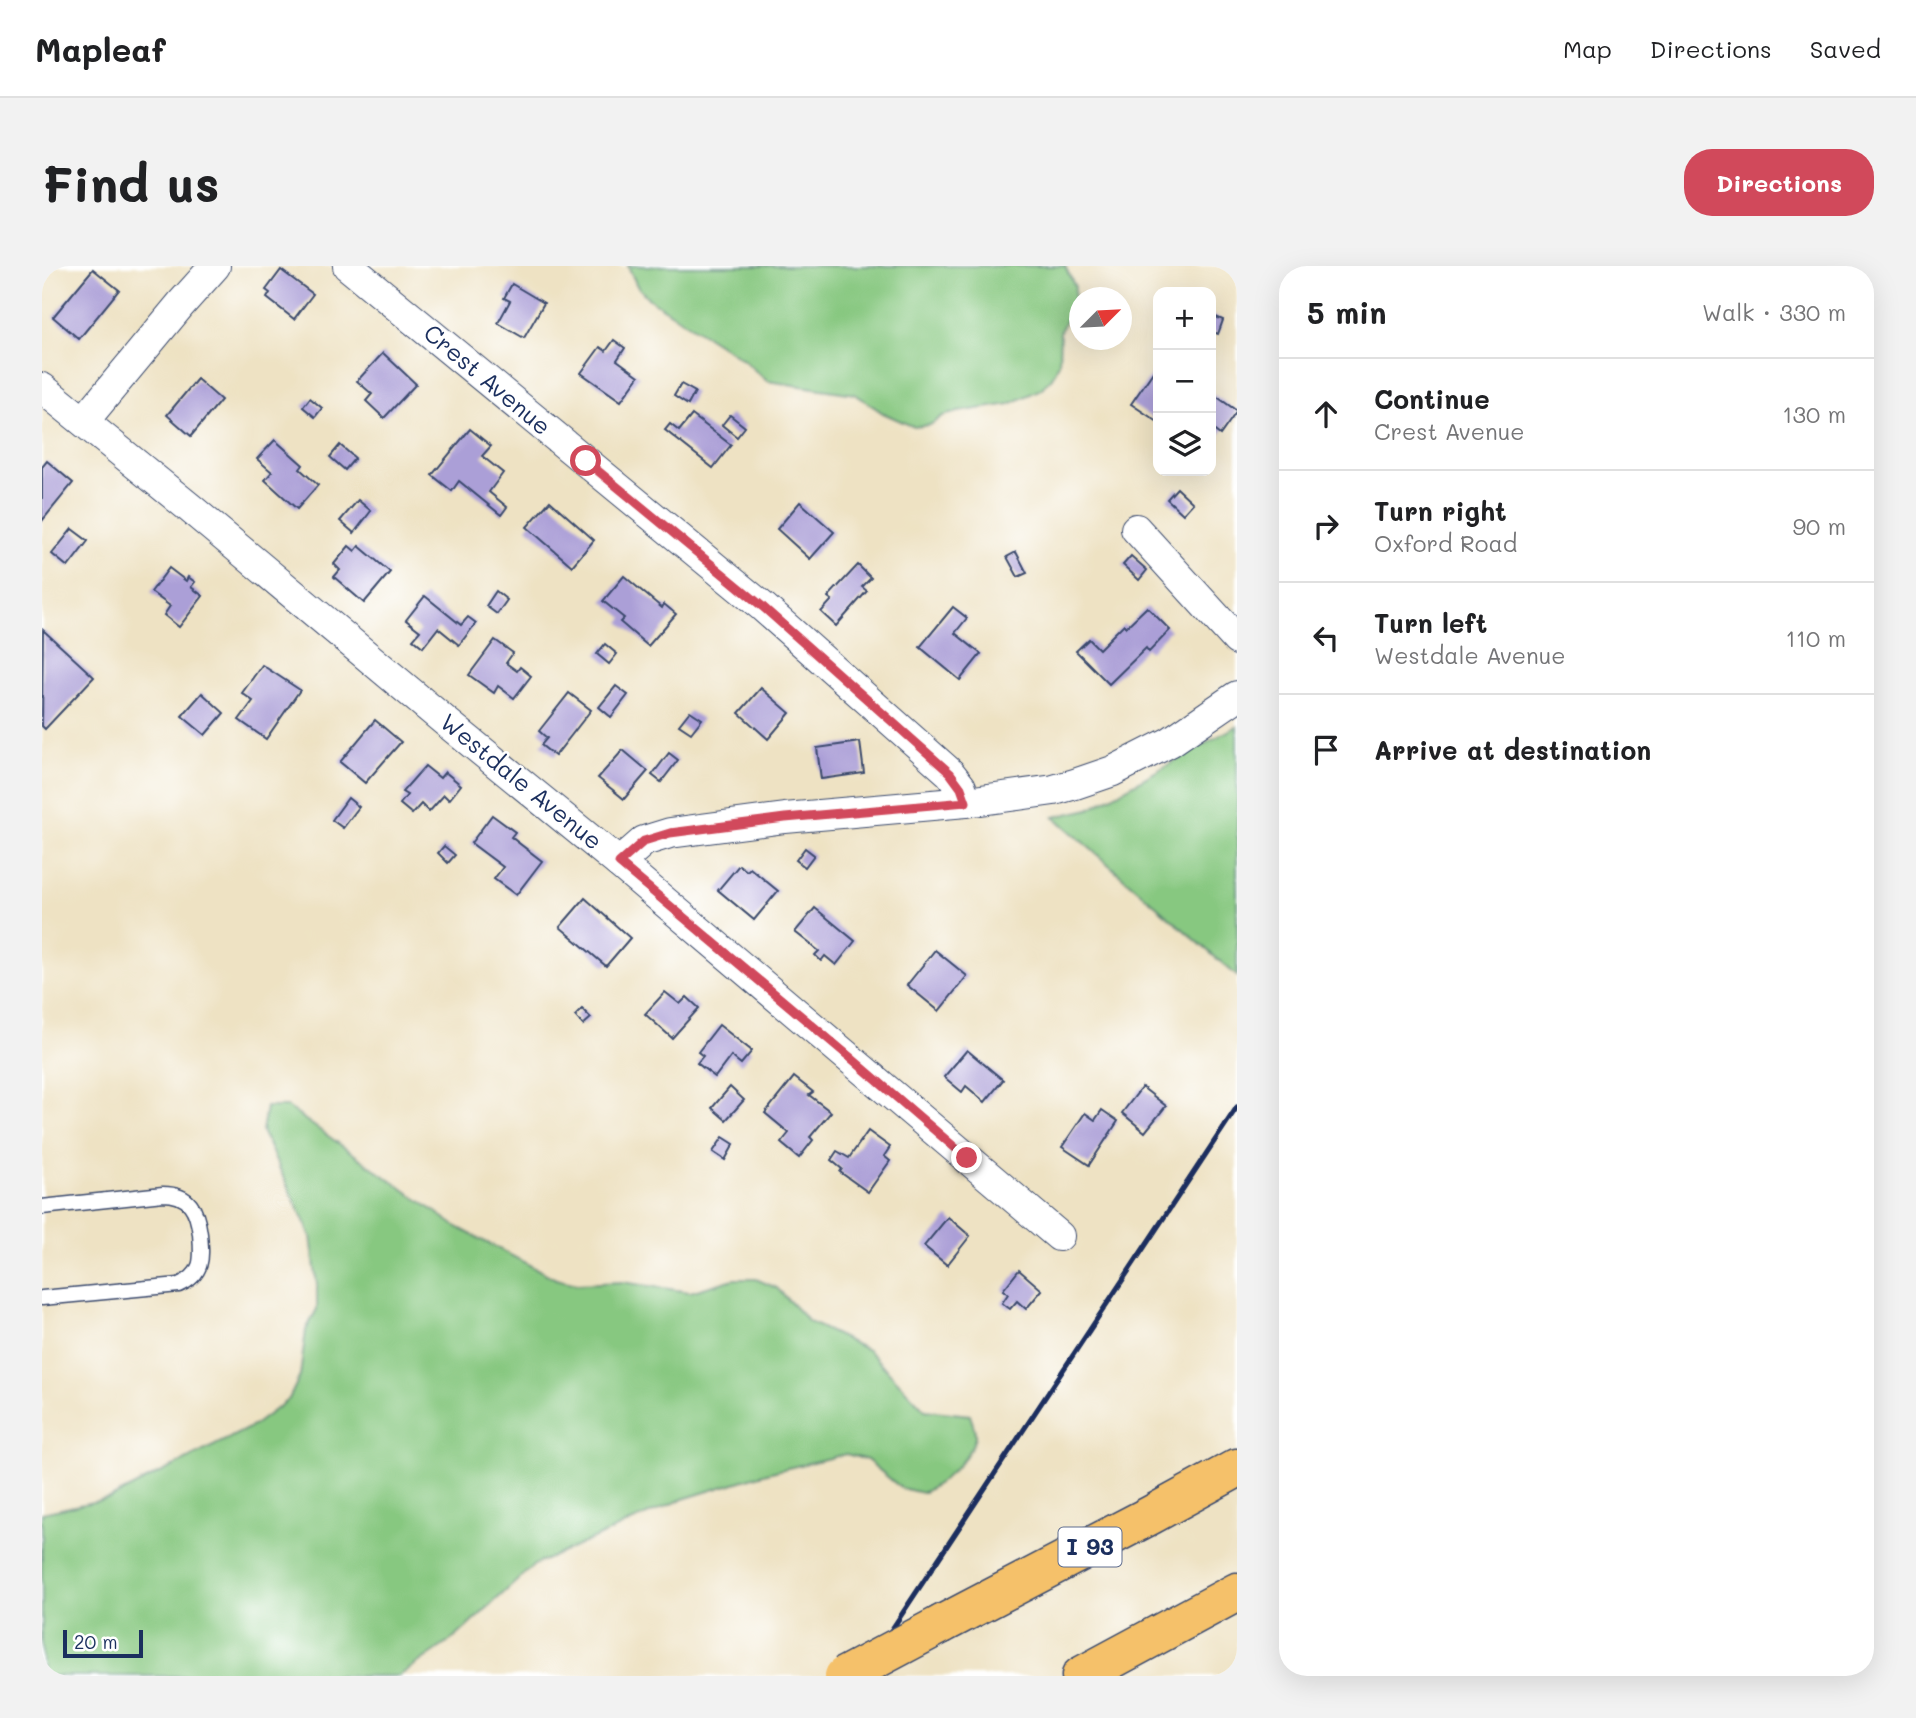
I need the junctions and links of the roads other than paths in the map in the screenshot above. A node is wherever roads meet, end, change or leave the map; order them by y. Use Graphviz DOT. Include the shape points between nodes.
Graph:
graph roads {
  1 [pos="215,266"];
  2 [pos="348,266"];
  3 [pos="42,388"];
  4 [pos="84,421"];
  5 [pos="1136,529"];
  6 [pos="1237,640"];
  7 [pos="1237,696"];
  8 [pos="966,802"];
  9 [pos="619,863"];
  10 [pos="42,1207"];
  11 [pos="1059,1236"];
  12 [pos="42,1298"];
  13 [pos="1237,1468"];
  14 [pos="1237,1592"];
  15 [pos="844,1676"];
  16 [pos="1081,1676"];
  1 -- 4 [label="street"];
  2 -- 8 [label="street, Crest Avenue" via="772,615 950,773"];
  3 -- 4 [label="street, Westdale Avenue"];
  4 -- 9 [label="street, Westdale Avenue"];
  5 -- 6 [label="street"];
  7 -- 8 [label="street" via="1170,743 1105,774 1054,790"];
  8 -- 9 [label="street" via="670,833 644,841"];
  9 -- 11 [label="street, Westdale Avenue"];
  10 -- 12 [label="lane" via="176,1195 195,1211 201,1251 194,1275 179,1285"];
  13 -- 15 [label="highway, I 93, bridge"];
  14 -- 16 [label="highway"];
}
